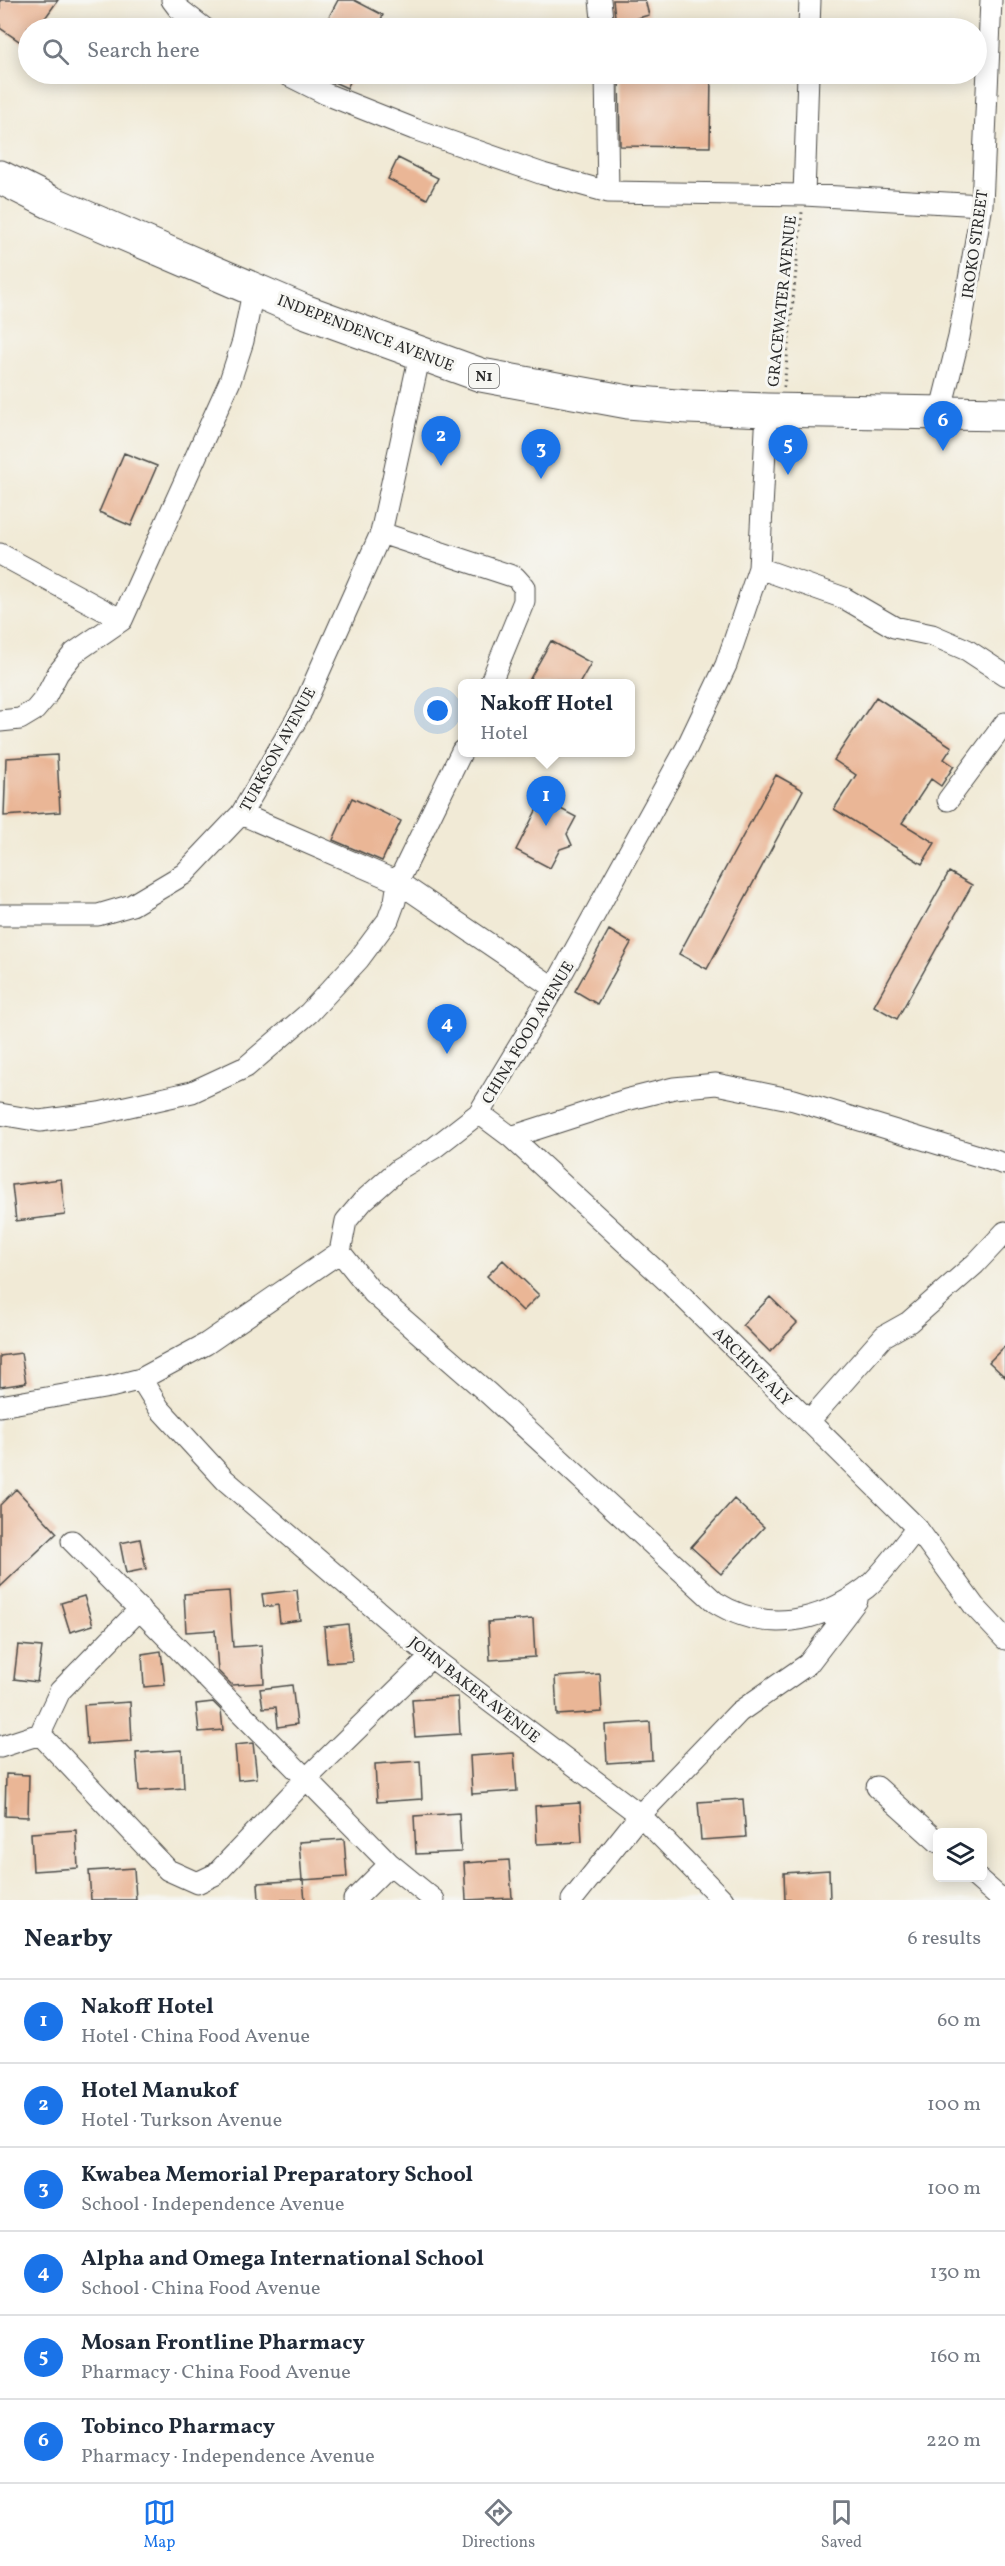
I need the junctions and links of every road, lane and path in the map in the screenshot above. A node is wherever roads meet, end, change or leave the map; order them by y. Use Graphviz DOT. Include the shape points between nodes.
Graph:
graph roads {
  1 [pos="172,0"];
  2 [pos="600,0"];
  3 [pos="810,0"];
  4 [pos="991,0"];
  5 [pos="191,18"];
  6 [pos="602,18"];
  7 [pos="809,18"];
  8 [pos="306,84"];
  9 [pos="606,84"];
  10 [pos="808,84"];
  11 [pos="0,177"];
  12 [pos="608,192"];
  13 [pos="804,195"];
  14 [pos="982,205"];
  15 [pos="254,287"];
  16 [pos="420,354"];
  17 [pos="774,410"];
  18 [pos="940,413"];
  19 [pos="1005,414"];
  20 [pos="381,533"];
  21 [pos="0,554"];
  22 [pos="759,568"];
  23 [pos="122,620"];
  24 [pos="1005,675"];
  25 [pos="492,679"];
  26 [pos="0,721"];
  27 [pos="1005,723"];
  28 [pos="459,757"];
  29 [pos="948,800"];
  30 [pos="241,814"];
  31 [pos="398,882"];
  32 [pos="0,915"];
  33 [pos="554,988"];
  34 [pos="479,1113"];
  35 [pos="0,1114"];
  36 [pos="511,1137"];
  37 [pos="1005,1164"];
  38 [pos="1005,1232"];
  39 [pos="339,1252"];
  40 [pos="141,1379"];
  41 [pos="0,1406"];
  42 [pos="809,1421"];
  43 [pos="917,1528"];
  44 [pos="72,1541"];
  45 [pos="867,1587"];
  46 [pos="140,1609"];
  47 [pos="1005,1639"];
  48 [pos="431,1657"];
  49 [pos="40,1734"];
  50 [pos="0,1747"];
  51 [pos="307,1778"];
  52 [pos="877,1788"];
  53 [pos="640,1815"];
  54 [pos="933,1838"];
  55 [pos="390,1864"];
  56 [pos="982,1882"];
  57 [pos="354,1900"];
  58 [pos="434,1900"];
  59 [pos="572,1900"];
  60 [pos="723,1900"];
  61 [pos="1002,1900"];
  1 -- 5 [label="street"];
  2 -- 6 [label="street"];
  3 -- 7 [label="street"];
  4 -- 14 [label="street, IROKO STREET"];
  8 -- 12 [label="street" via="414,129"];
  9 -- 12 [label="street"];
  10 -- 13 [label="street"];
  11 -- 15 [label="highway, INDEPENDENCE AVENUE / N1" via="50,202"];
  12 -- 13 [label="street"];
  13 -- 14 [label="street"];
  13 -- 17 [label="path, GRACEWATER AVENUE"];
  14 -- 18 [label="street, IROKO STREET" via="959,337"];
  15 -- 16 [label="highway, INDEPENDENCE AVENUE / N1" via="304,311"];
  15 -- 23 [label="street" via="230,381"];
  16 -- 17 [label="highway, INDEPENDENCE AVENUE / N1" via="481,375 627,402"];
  16 -- 20 [label="street, TURKSON AVENUE"];
  17 -- 18 [label="highway, INDEPENDENCE AVENUE / N1"];
  17 -- 22 [label="street, CHINA FOOD AVENUE"];
  18 -- 19 [label="highway, INDEPENDENCE AVENUE / N1"];
  20 -- 25 [label="street" via="515,577 524,587 524,601"];
  20 -- 30 [label="street, TURKSON AVENUE" via="302,710"];
  21 -- 23 [label="street"];
  22 -- 24 [label="street" via="844,598 894,627 967,650"];
  22 -- 33 [label="street, CHINA FOOD AVENUE" via="726,665 692,737"];
  23 -- 26 [label="street" via="74,653 35,710 20,718"];
  27 -- 29 [label="street"];
  28 -- 31 [label="street"];
  30 -- 31 [label="street"];
  30 -- 32 [label="street, TURKSON AVENUE" via="184,874 132,905 98,915"];
  31 -- 33 [label="street"];
  31 -- 35 [label="street" via="388,920 359,959 309,1013 246,1067 192,1092 99,1113 40,1121"];
  33 -- 34 [label="street, CHINA FOOD AVENUE"];
  34 -- 36 [label="street, ARCHIVE ALY"];
  34 -- 39 [label="street, CHINA FOOD AVENUE" via="434,1149 399,1169 363,1202 346,1221"];
  36 -- 37 [label="street" via="626,1100 674,1088 716,1084 794,1100"];
  36 -- 42 [label="street, ARCHIVE ALY" via="668,1282"];
  38 -- 42 [label="street" via="909,1322 884,1336"];
  39 -- 40 [label="street" via="206,1344"];
  39 -- 45 [label="street" via="373,1293 715,1602 732,1613 788,1622 822,1614"];
  40 -- 41 [label="street"];
  40 -- 48 [label="street, JOHN BAKER AVENUE" via="159,1408 225,1480"];
  42 -- 43 [label="street, ARCHIVE ALY"];
  43 -- 45 [label="street"];
  43 -- 47 [label="street, ARCHIVE ALY" via="974,1606"];
  44 -- 46 [label="street"];
  45 -- 53 [label="street" via="808,1664 740,1712"];
  46 -- 49 [label="street" via="60,1691"];
  46 -- 51 [label="street"];
  48 -- 51 [label="street"];
  48 -- 53 [label="street, JOHN BAKER AVENUE"];
  49 -- 50 [label="street"];
  49 -- 51 [label="street" via="168,1870 197,1883 216,1874"];
  51 -- 55 [label="street"];
  52 -- 54 [label="street"];
  53 -- 59 [label="street"];
  53 -- 60 [label="street, JOHN BAKER AVENUE"];
  55 -- 57 [label="street"];
  55 -- 58 [label="street"];
  56 -- 61 [label="street"];
}
